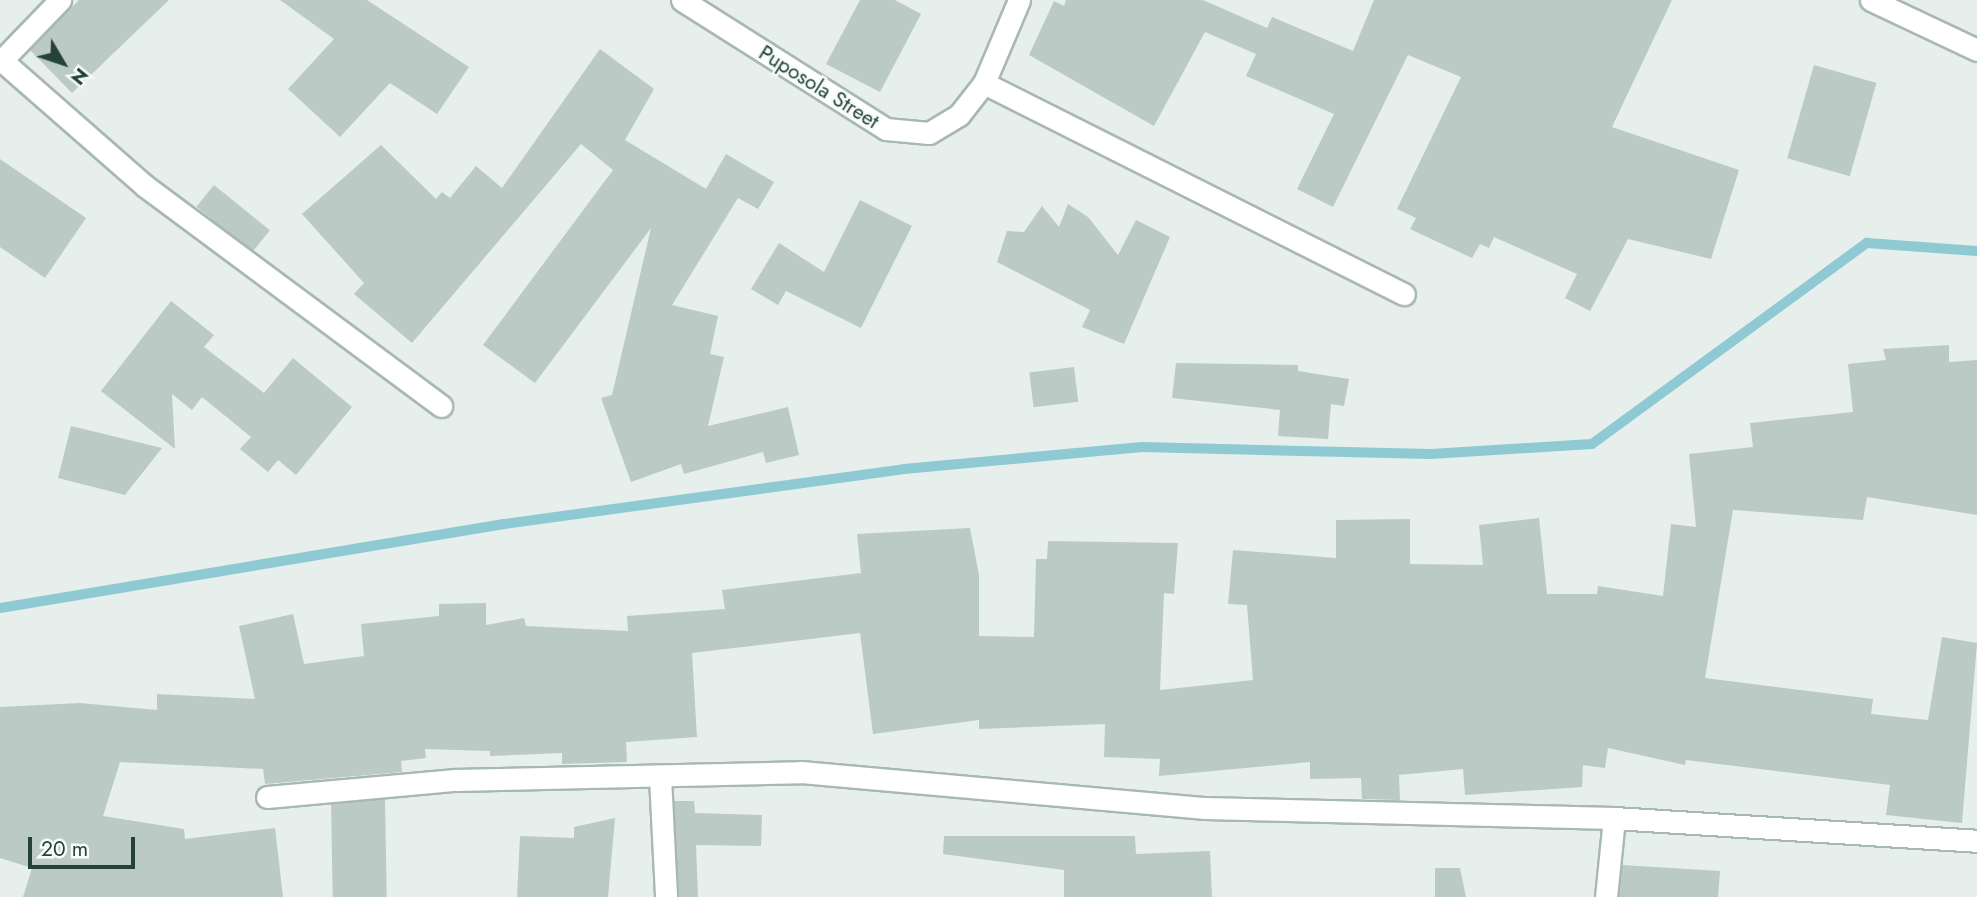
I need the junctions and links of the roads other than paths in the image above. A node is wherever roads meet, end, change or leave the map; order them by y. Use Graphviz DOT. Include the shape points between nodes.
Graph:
graph roads {
  1 [pos="60,0"];
  2 [pos="682,0"];
  3 [pos="1019,0"];
  4 [pos="1871,0"];
  5 [pos="1977,50"];
  6 [pos="2,58"];
  7 [pos="984,83"];
  8 [pos="1404,295"];
  9 [pos="441,406"];
  10 [pos="660,777"];
  11 [pos="267,797"];
  12 [pos="1614,818"];
  13 [pos="1977,841"];
  14 [pos="666,897"];
  15 [pos="1606,897"];
  1 -- 6 [label="street"];
  2 -- 7 [label="street, Puposola Street" via="886,130 929,133 959,116"];
  3 -- 7 [label="street, Puposola Street"];
  4 -- 5 [label="street"];
  6 -- 9 [label="street" via="145,186"];
  7 -- 8 [label="street"];
  10 -- 11 [label="street" via="455,780"];
  10 -- 12 [label="street" via="801,772 1205,808"];
  10 -- 14 [label="street"];
  12 -- 13 [label="street"];
  12 -- 15 [label="street"];
}
